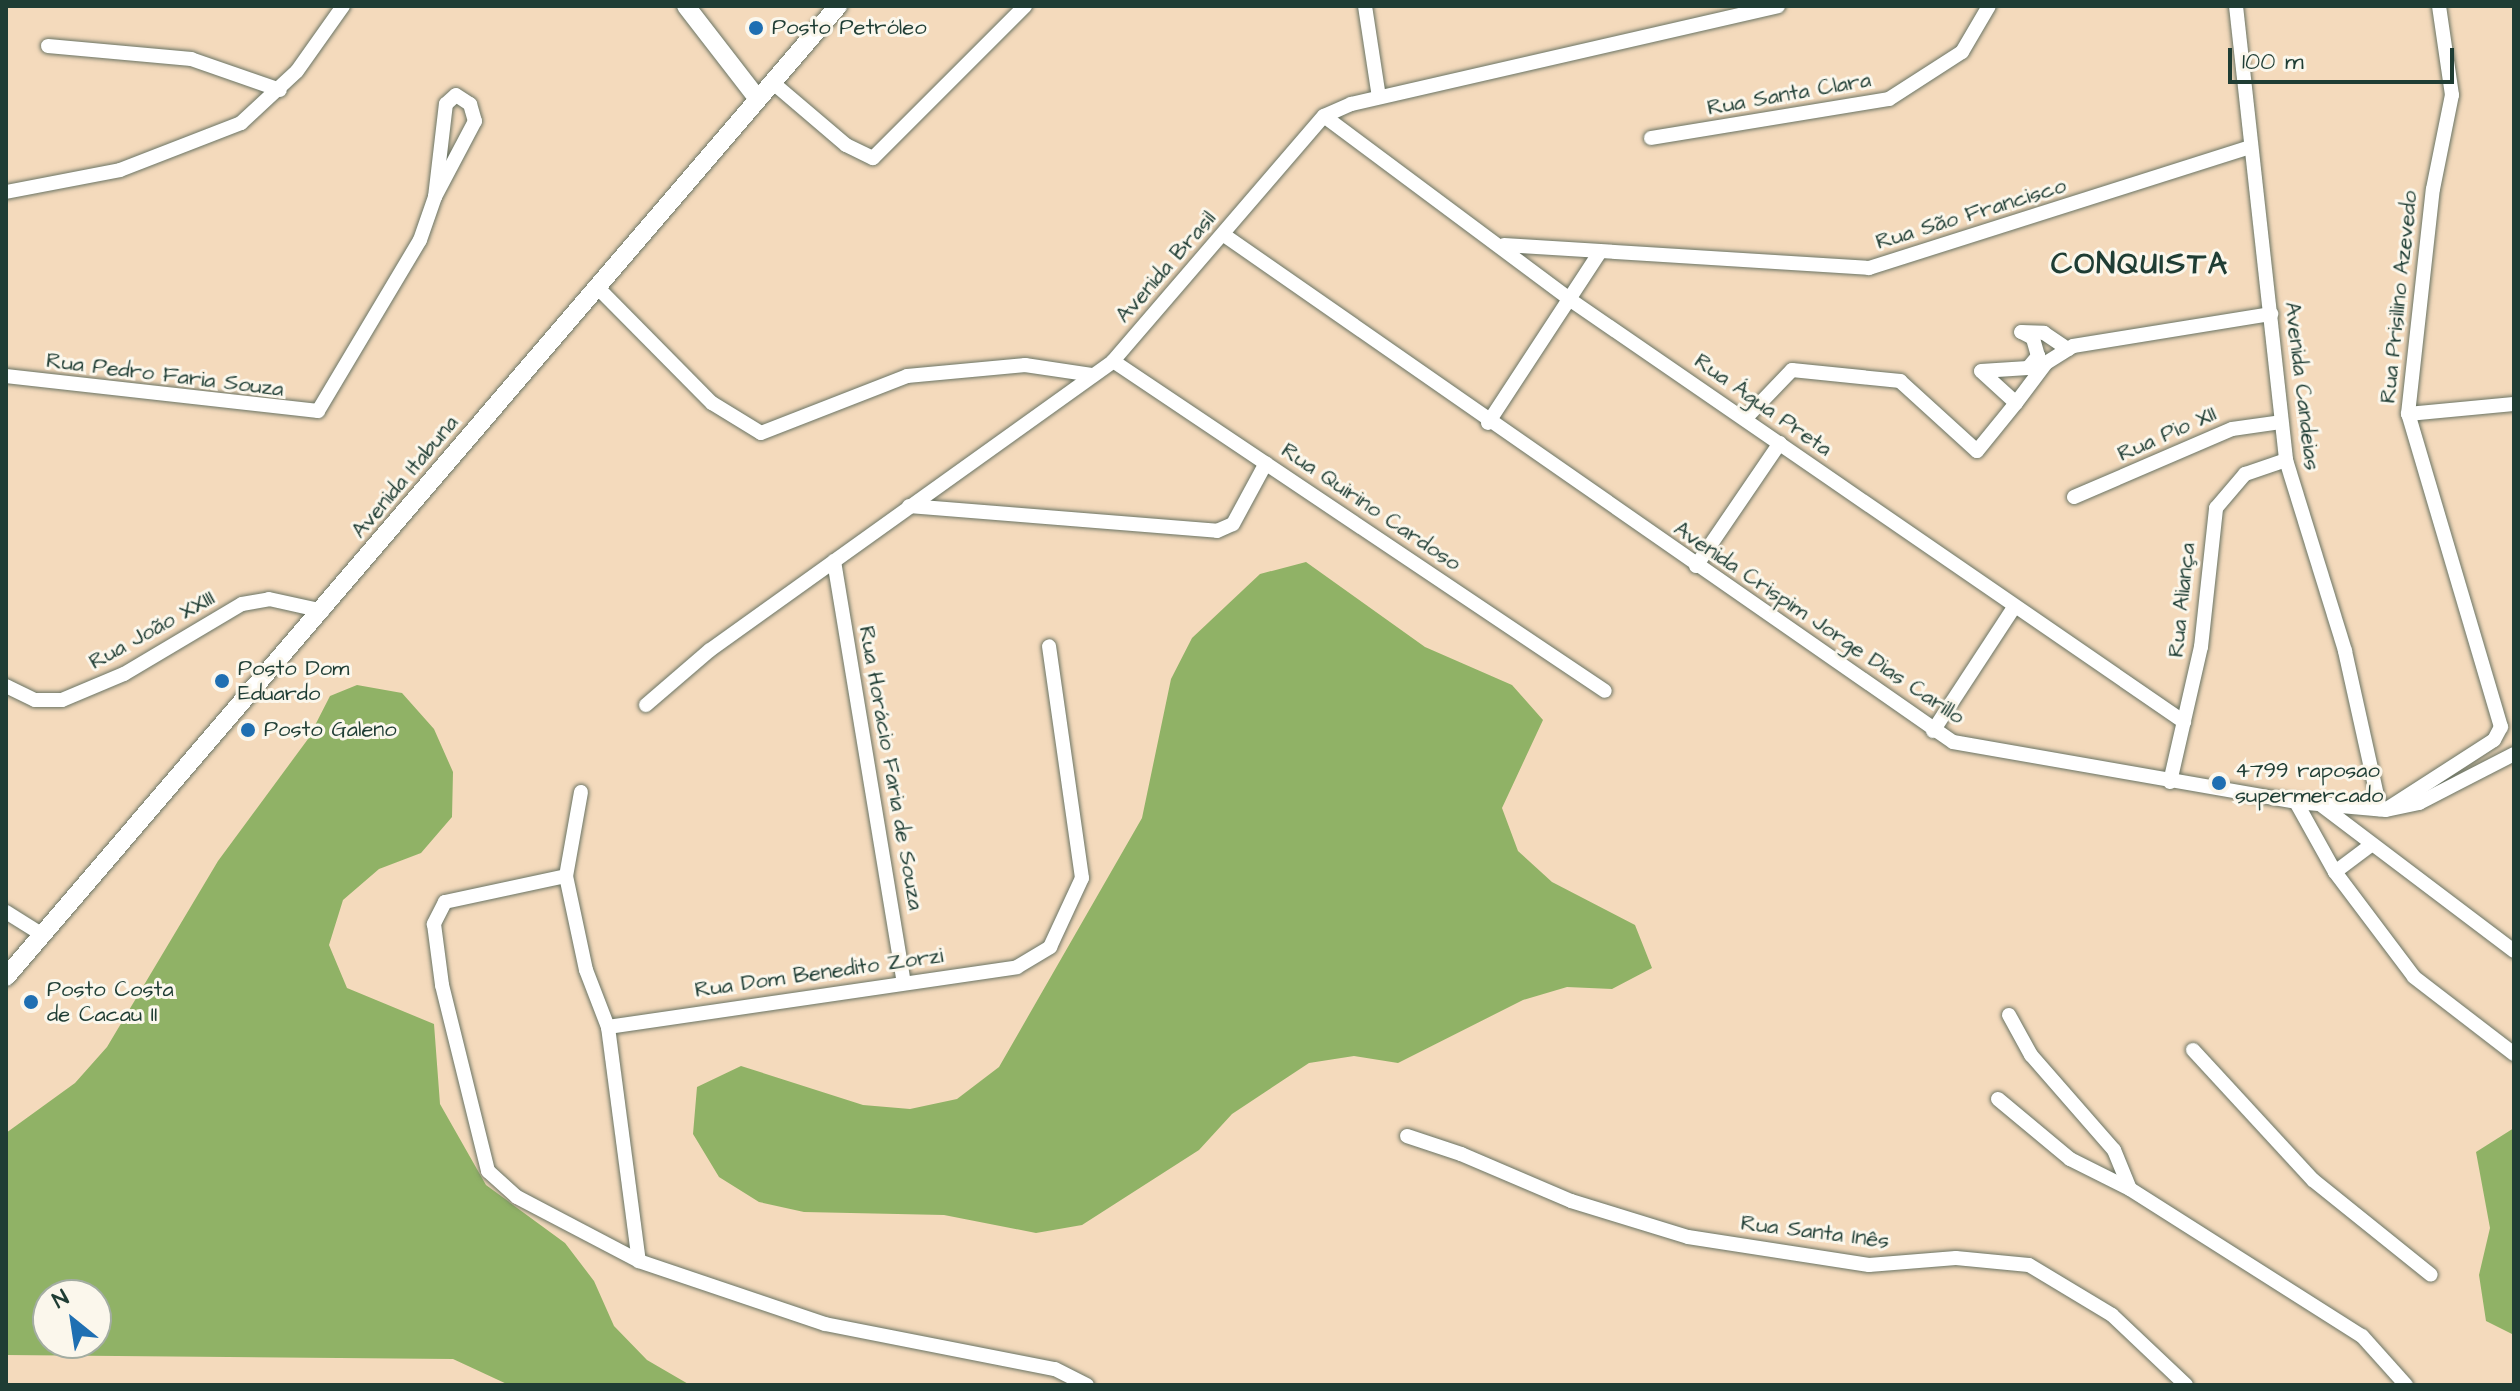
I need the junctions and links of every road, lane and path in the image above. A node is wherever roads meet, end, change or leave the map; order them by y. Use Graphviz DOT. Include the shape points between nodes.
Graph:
graph roads {
  1 [pos="343,6"];
  2 [pos="686,6"];
  3 [pos="838,6"];
  4 [pos="1025,6"];
  5 [pos="1365,6"];
  6 [pos="1778,6"];
  7 [pos="1989,6"];
  8 [pos="2236,6"];
  9 [pos="2439,6"];
  10 [pos="1724,12"];
  11 [pos="48,46"];
  12 [pos="772,82"];
  13 [pos="280,90"];
  14 [pos="1379,97"];
  15 [pos="757,98"];
  16 [pos="1324,116"];
  17 [pos="1651,138"];
  18 [pos="2250,147"];
  19 [pos="6,192"];
  20 [pos="435,197"];
  21 [pos="1224,235"];
  22 [pos="1504,245"];
  23 [pos="1600,252"];
  24 [pos="601,291"];
  25 [pos="1572,301"];
  26 [pos="2271,314"];
  27 [pos="2068,349"];
  28 [pos="1113,361"];
  29 [pos="1093,375"];
  30 [pos="6,376"];
  31 [pos="2016,403"];
  32 [pos="2514,404"];
  33 [pos="2408,414"];
  34 [pos="1745,419"];
  35 [pos="2281,422"];
  36 [pos="1488,423"];
  37 [pos="1780,443"];
  38 [pos="2286,460"];
  39 [pos="1266,463"];
  40 [pos="2074,497"];
  41 [pos="909,506"];
  42 [pos="834,561"];
  43 [pos="1696,566"];
  44 [pos="2014,607"];
  45 [pos="323,611"];
  46 [pos="1049,646"];
  47 [pos="6,686"];
  48 [pos="1605,691"];
  49 [pos="646,705"];
  50 [pos="2184,722"];
  51 [pos="1933,731"];
  52 [pos="2514,754"];
  53 [pos="2170,782"];
  54 [pos="581,792"];
  55 [pos="2296,802"];
  56 [pos="2321,805"];
  57 [pos="2383,809"];
  58 [pos="2371,845"];
  59 [pos="2335,872"];
  60 [pos="566,876"];
  61 [pos="6,912"];
  62 [pos="39,933"];
  63 [pos="2514,951"];
  64 [pos="6,977"];
  65 [pos="904,982"];
  66 [pos="2009,1015"];
  67 [pos="608,1027"];
  68 [pos="2193,1050"];
  69 [pos="2514,1054"];
  70 [pos="1998,1099"];
  71 [pos="1407,1136"];
  72 [pos="2130,1189"];
  73 [pos="639,1261"];
  74 [pos="2431,1275"];
  75 [pos="1087,1385"];
  76 [pos="2186,1385"];
  77 [pos="2406,1385"];
  1 -- 13 [label="street"];
  2 -- 15 [label="main road"];
  3 -- 12 [label="main road, Avenida Itabuna"];
  4 -- 12 [label="street" via="873,158 846,145"];
  5 -- 14 [label="street"];
  6 -- 10 [label="street"];
  7 -- 17 [label="street, Rua Santa Clara" via="1962,52 1889,99"];
  8 -- 18 [label="street, Avenida Candeias"];
  9 -- 33 [label="street, Rua Prisilino Azevedo" via="2452,95 2433,189"];
  10 -- 14 [label="street"];
  11 -- 13 [label="street" via="191,59"];
  12 -- 15 [label="main road, Avenida Itabuna"];
  13 -- 19 [label="street" via="241,123 186,149"];
  14 -- 16 [label="street"];
  15 -- 24 [label="main road, Avenida Itabuna"];
  16 -- 21 [label="street, Avenida Brasil"];
  16 -- 22 [label="street, Rua Água Preta"];
  18 -- 23 [label="street, Rua São Francisco" via="1869,268"];
  18 -- 26 [label="street, Avenida Candeias"];
  20 -- 20 [label="street" via="446,104 456,95 470,104 475,121"];
  20 -- 30 [label="street, Rua Pedro Faria Souza" via="420,240 318,411"];
  21 -- 28 [label="street, Avenida Brasil"];
  21 -- 36 [label="street, Avenida Crispim Jorge Dias Carillo"];
  22 -- 23 [label="street, Rua São Francisco"];
  22 -- 25 [label="street, Rua Água Preta"];
  23 -- 25 [label="street"];
  24 -- 29 [label="street" via="712,403 761,433 907,376 1025,365"];
  24 -- 45 [label="main road, Avenida Itabuna"];
  25 -- 34 [label="street, Rua Água Preta"];
  25 -- 36 [label="street"];
  26 -- 27 [label="street"];
  26 -- 35 [label="street, Avenida Candeias"];
  27 -- 31 [label="street" via="2046,363"];
  27 -- 31 [label="street" via="2044,333 2021,332 2033,338 2038,356 2028,368 2015,363 1981,371"];
  28 -- 29 [label="street, Avenida Brasil"];
  28 -- 39 [label="street, Rua Quirino Cardoso"];
  29 -- 41 [label="street, Avenida Brasil"];
  31 -- 34 [label="street" via="1977,451 1900,381 1792,370"];
  32 -- 33 [label="street"];
  33 -- 57 [label="street, Rua Prisilino Azevedo" via="2502,717 2494,740"];
  34 -- 37 [label="street, Rua Água Preta"];
  35 -- 38 [label="street, Avenida Candeias"];
  35 -- 40 [label="street, Rua Pio XII" via="2232,429"];
  36 -- 43 [label="street, Avenida Crispim Jorge Dias Carillo"];
  37 -- 43 [label="street"];
  37 -- 44 [label="street, Rua Água Preta"];
  38 -- 50 [label="street, Rua Aliança" via="2245,474 2216,508 2201,647"];
  38 -- 57 [label="street, Avenida Candeias" via="2345,651"];
  39 -- 41 [label="street" via="1233,524 1217,531"];
  39 -- 48 [label="street, Rua Quirino Cardoso"];
  41 -- 42 [label="street, Avenida Brasil"];
  42 -- 49 [label="street, Avenida Brasil"];
  42 -- 65 [label="street, Rua Horácio Faria de Souza"];
  43 -- 51 [label="street, Avenida Crispim Jorge Dias Carillo"];
  44 -- 50 [label="street, Rua Água Preta"];
  44 -- 51 [label="street"];
  45 -- 47 [label="street, Rua João XXIII" via="269,599 242,604 124,674 62,700 35,700"];
  45 -- 62 [label="main road, Avenida Itabuna"];
  46 -- 65 [label="street, Rua Dom Benedito Zorzi" via="1082,878 1050,947 1034,961"];
  50 -- 53 [label="street, Rua Aliança"];
  51 -- 53 [label="street, Avenida Crispim Jorge Dias Carillo" via="1970,748"];
  52 -- 57 [label="street, Avenida Crispim Jorge Dias Carillo" via="2419,803"];
  53 -- 55 [label="street, Avenida Crispim Jorge Dias Carillo"];
  54 -- 60 [label="street"];
  55 -- 56 [label="street, Avenida Crispim Jorge Dias Carillo"];
  55 -- 59 [label="street"];
  56 -- 57 [label="street, Avenida Crispim Jorge Dias Carillo"];
  56 -- 58 [label="street"];
  58 -- 59 [label="street"];
  58 -- 63 [label="street"];
  59 -- 69 [label="street" via="2414,977"];
  60 -- 67 [label="street" via="586,970"];
  60 -- 73 [label="street" via="452,898 437,910 442,985 481,1159 517,1197"];
  61 -- 62 [label="street"];
  62 -- 64 [label="main road, Avenida Itabuna"];
  65 -- 67 [label="street, Rua Dom Benedito Zorzi"];
  66 -- 72 [label="street" via="2031,1055 2114,1150"];
  67 -- 73 [label="street"];
  68 -- 74 [label="street" via="2313,1180"];
  70 -- 72 [label="street" via="2070,1159"];
  71 -- 76 [label="street, Rua Santa Inês" via="1571,1201 1688,1237 1869,1265 1956,1258 2029,1265 2112,1315"];
  72 -- 77 [label="street" via="2362,1336"];
  73 -- 75 [label="street" via="794,1316 1055,1369"];
}
